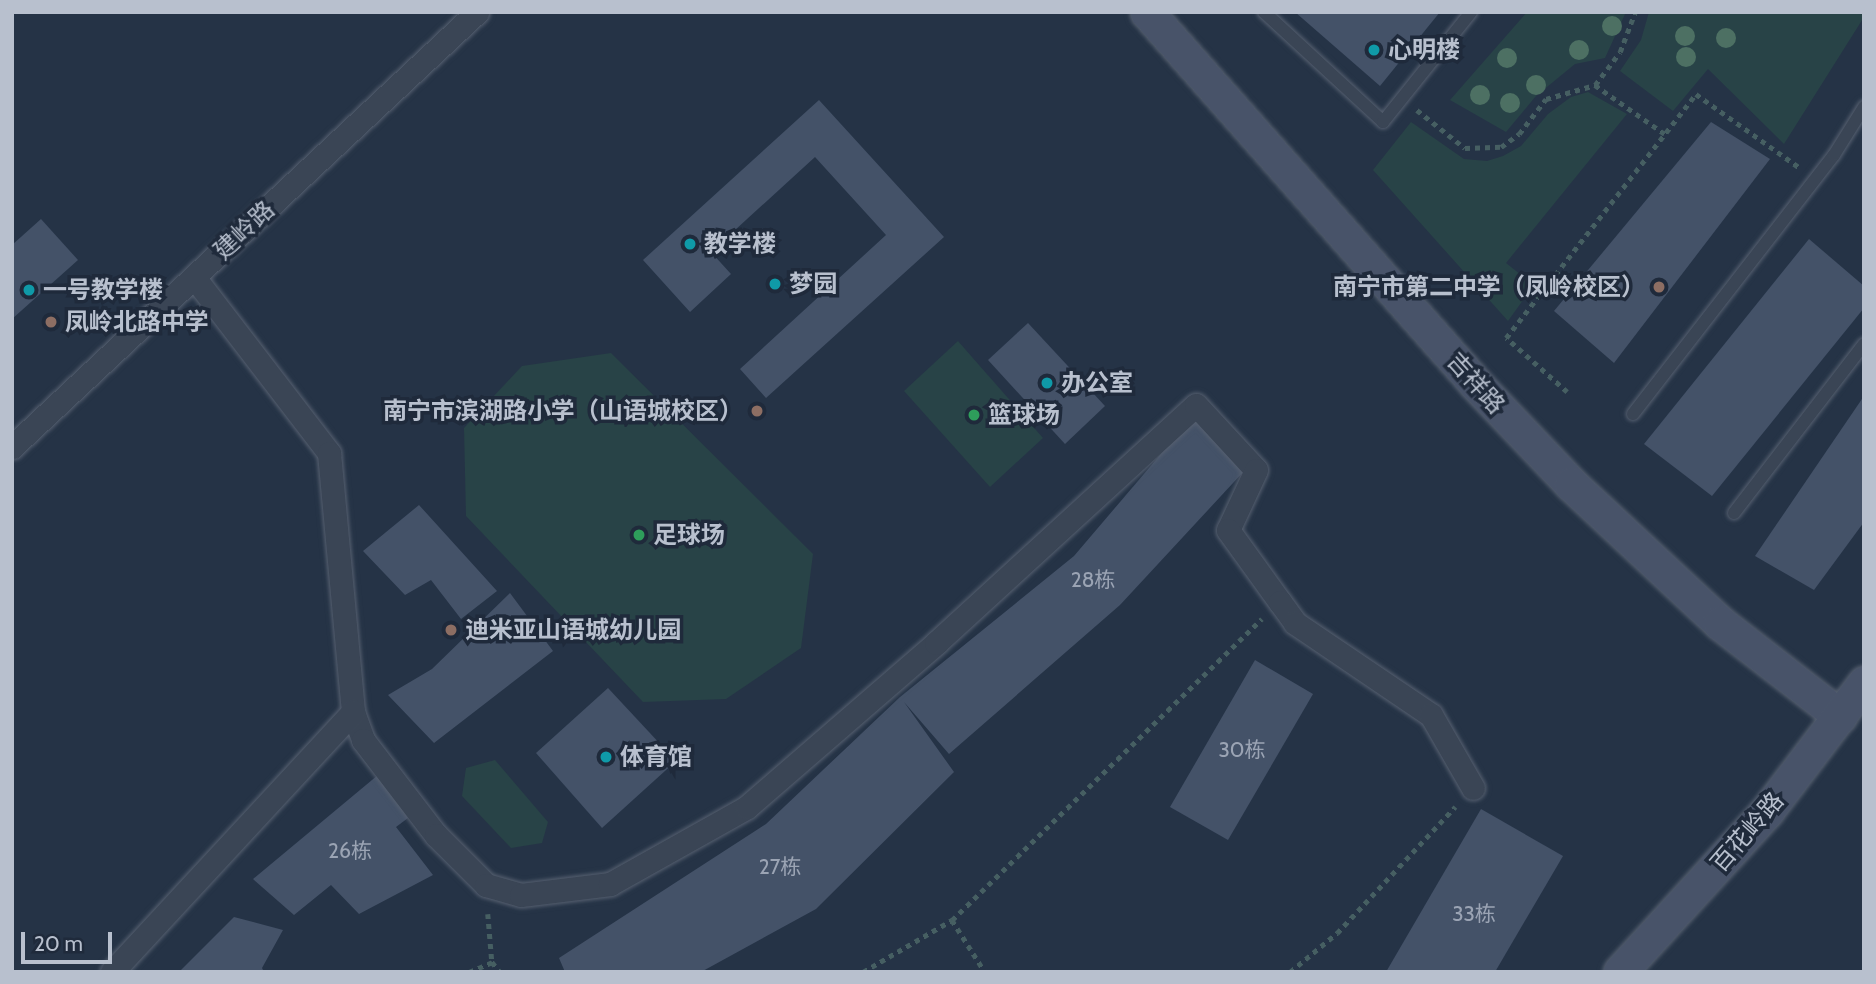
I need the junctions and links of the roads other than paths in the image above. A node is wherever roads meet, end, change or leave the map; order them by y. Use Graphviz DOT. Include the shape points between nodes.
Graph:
graph roads {
  1 [pos="477,12"];
  2 [pos="1147,12"];
  3 [pos="1264,12"];
  4 [pos="1471,12"];
  5 [pos="1864,107"];
  6 [pos="194,277"];
  7 [pos="1864,344"];
  8 [pos="1633,414"];
  9 [pos="12,447"];
  10 [pos="1734,513"];
  11 [pos="1864,683"];
  12 [pos="353,712"];
  13 [pos="1840,716"];
  14 [pos="1473,789"];
  15 [pos="112,972"];
  16 [pos="1620,972"];
  1 -- 6 [label="street, 建岭路"];
  2 -- 13 [label="street, 吉祥路" via="1474,382 1571,484 1720,623"];
  3 -- 4 [label="lane" via="1383,122"];
  5 -- 8 [label="lane" via="1815,179"];
  6 -- 9 [label="street, 建岭路"];
  6 -- 12 [label="street" via="329,453"];
  7 -- 10 [label="lane"];
  11 -- 13 [label="street, 百花岭路"];
  12 -- 14 [label="street" via="363,740 436,835 486,885 521,895 610,884 747,807 936,643 1196,405 1256,470 1228,530 1295,623 1431,715"];
  12 -- 15 [label="street"];
  13 -- 16 [label="street, 百花岭路" via="1767,811"];
}
